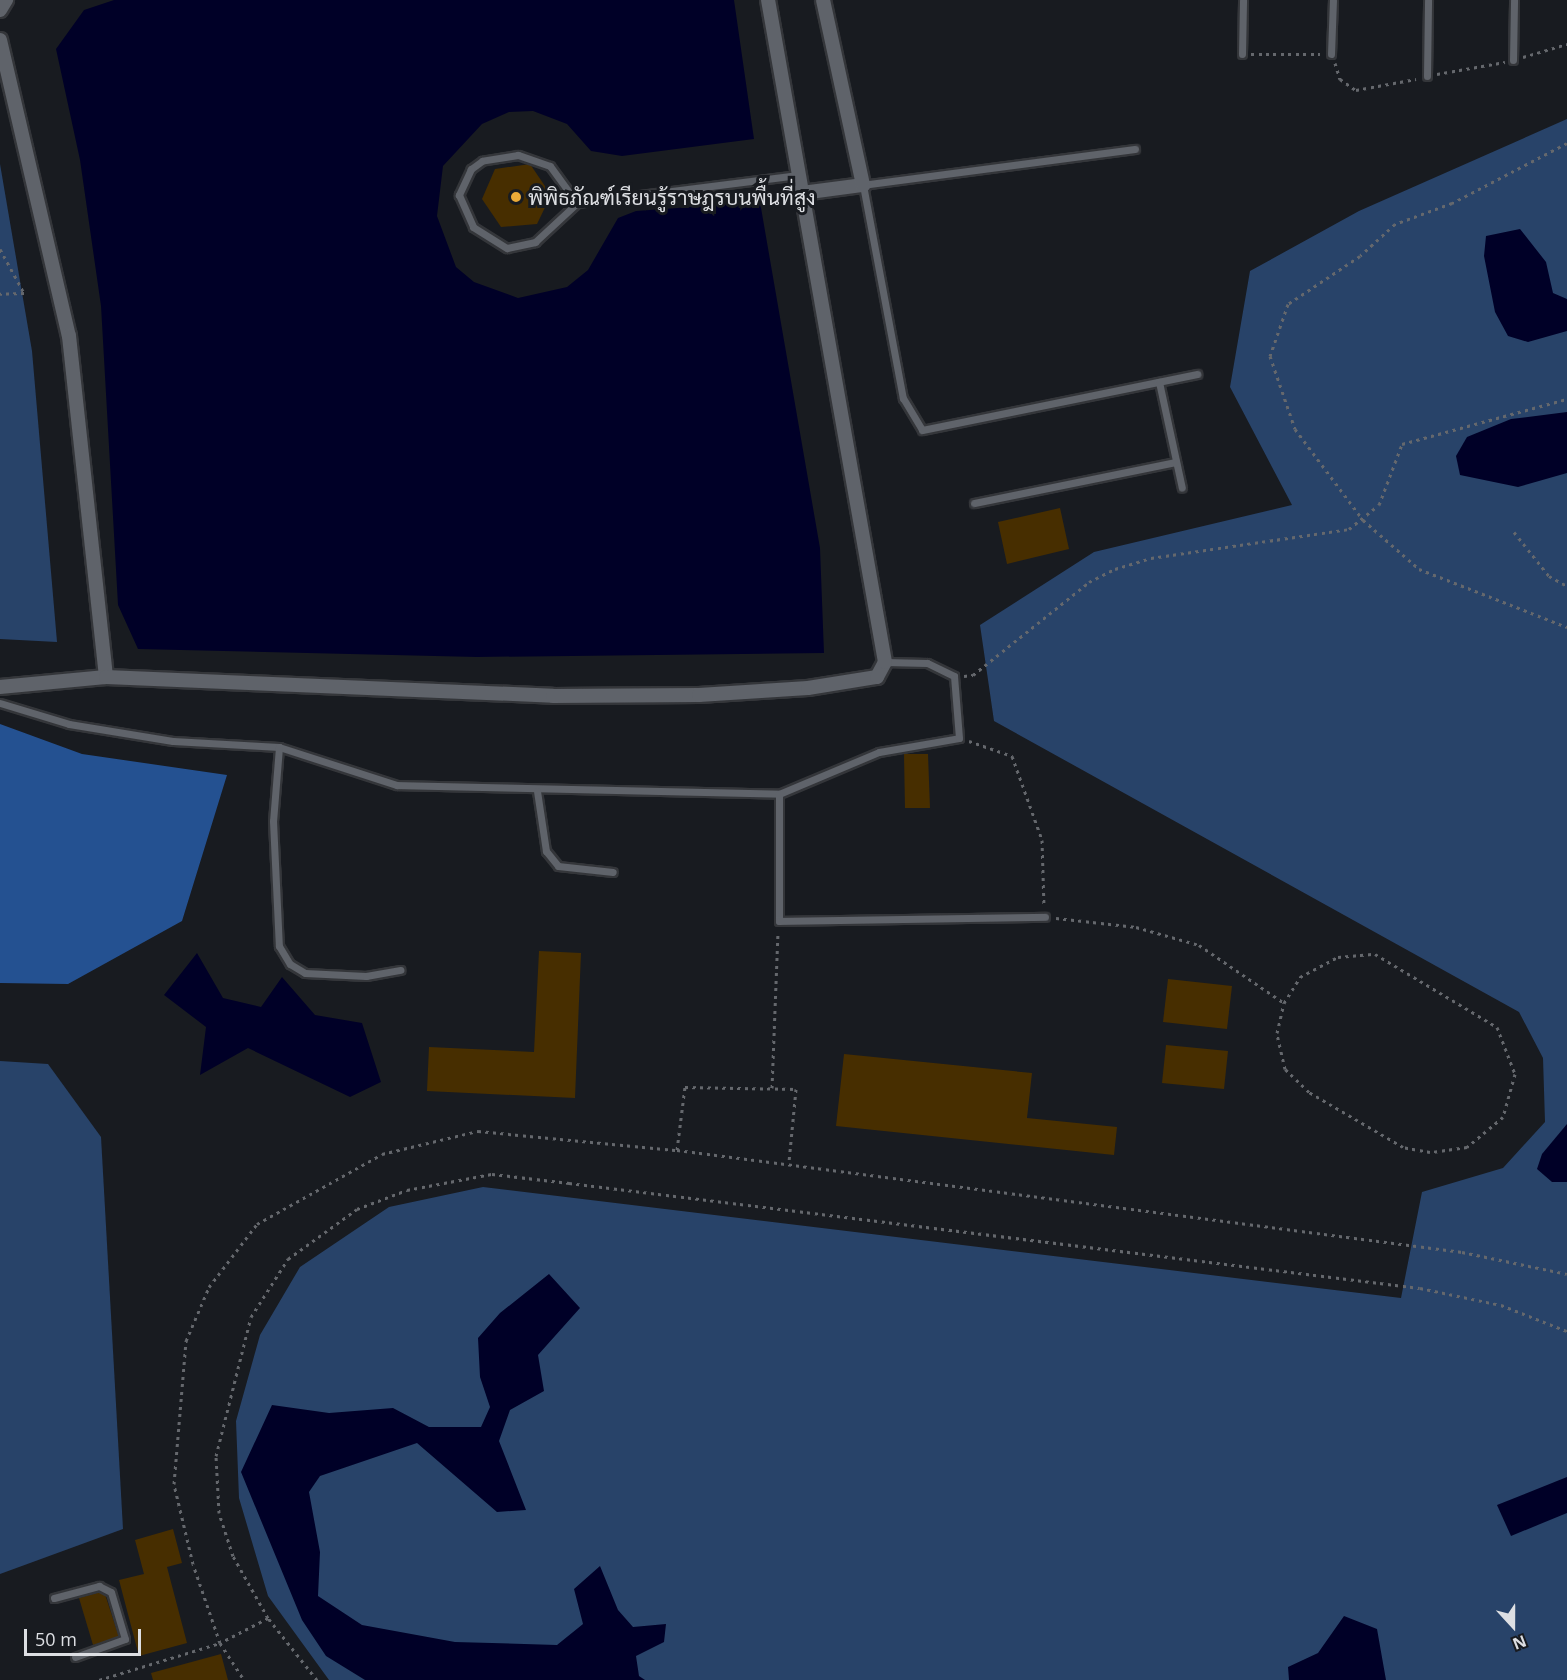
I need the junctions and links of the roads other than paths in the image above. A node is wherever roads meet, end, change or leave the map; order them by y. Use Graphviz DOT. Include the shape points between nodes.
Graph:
graph roads {
  1 [pos="6,0"];
  2 [pos="768,0"];
  3 [pos="823,0"];
  4 [pos="1243,0"];
  5 [pos="1333,0"];
  6 [pos="1428,0"];
  7 [pos="1514,0"];
  8 [pos="0,10"];
  9 [pos="0,40"];
  10 [pos="1242,54"];
  11 [pos="1332,54"];
  12 [pos="1514,60"];
  13 [pos="1427,76"];
  14 [pos="1135,149"];
  15 [pos="798,174"];
  16 [pos="863,185"];
  17 [pos="802,193"];
  18 [pos="577,203"];
  19 [pos="1197,374"];
  20 [pos="1159,382"];
  21 [pos="1176,462"];
  22 [pos="1182,488"];
  23 [pos="974,503"];
  24 [pos="885,662"];
  25 [pos="106,677"];
  26 [pos="0,687"];
  27 [pos="0,703"];
  28 [pos="279,747"];
  29 [pos="537,791"];
  30 [pos="779,794"];
  31 [pos="613,872"];
  32 [pos="1045,916"];
  33 [pos="400,970"];
  34 [pos="54,1598"];
  35 [pos="75,1657"];
  1 -- 8 [label="street"];
  2 -- 15 [label="street"];
  3 -- 16 [label="street"];
  4 -- 10 [label="lane"];
  5 -- 11 [label="lane"];
  6 -- 13 [label="lane"];
  7 -- 12 [label="lane"];
  9 -- 25 [label="street" via="69,336"];
  14 -- 16 [label="lane"];
  15 -- 17 [label="street"];
  15 -- 18 [label="lane"];
  16 -- 17 [label="street"];
  16 -- 20 [label="lane" via="903,398 922,430"];
  17 -- 24 [label="street"];
  18 -- 18 [label="lane" via="535,242 507,248 473,227 459,195 471,169 483,161 518,155 550,166"];
  19 -- 20 [label="lane"];
  20 -- 21 [label="lane"];
  21 -- 22 [label="lane"];
  21 -- 23 [label="lane"];
  24 -- 25 [label="street" via="877,677 858,683 699,695 553,696"];
  24 -- 30 [label="lane" via="927,663 954,676 959,738 868,755"];
  25 -- 26 [label="street"];
  27 -- 28 [label="lane" via="69,724 173,741"];
  28 -- 29 [label="lane" via="397,785"];
  28 -- 33 [label="lane" via="273,821 279,946 290,964 304,973 366,976"];
  29 -- 30 [label="lane"];
  29 -- 31 [label="lane" via="546,850 558,866"];
  30 -- 32 [label="lane" via="779,921"];
  34 -- 35 [label="lane" via="99,1586 111,1592 124,1639"];
}
